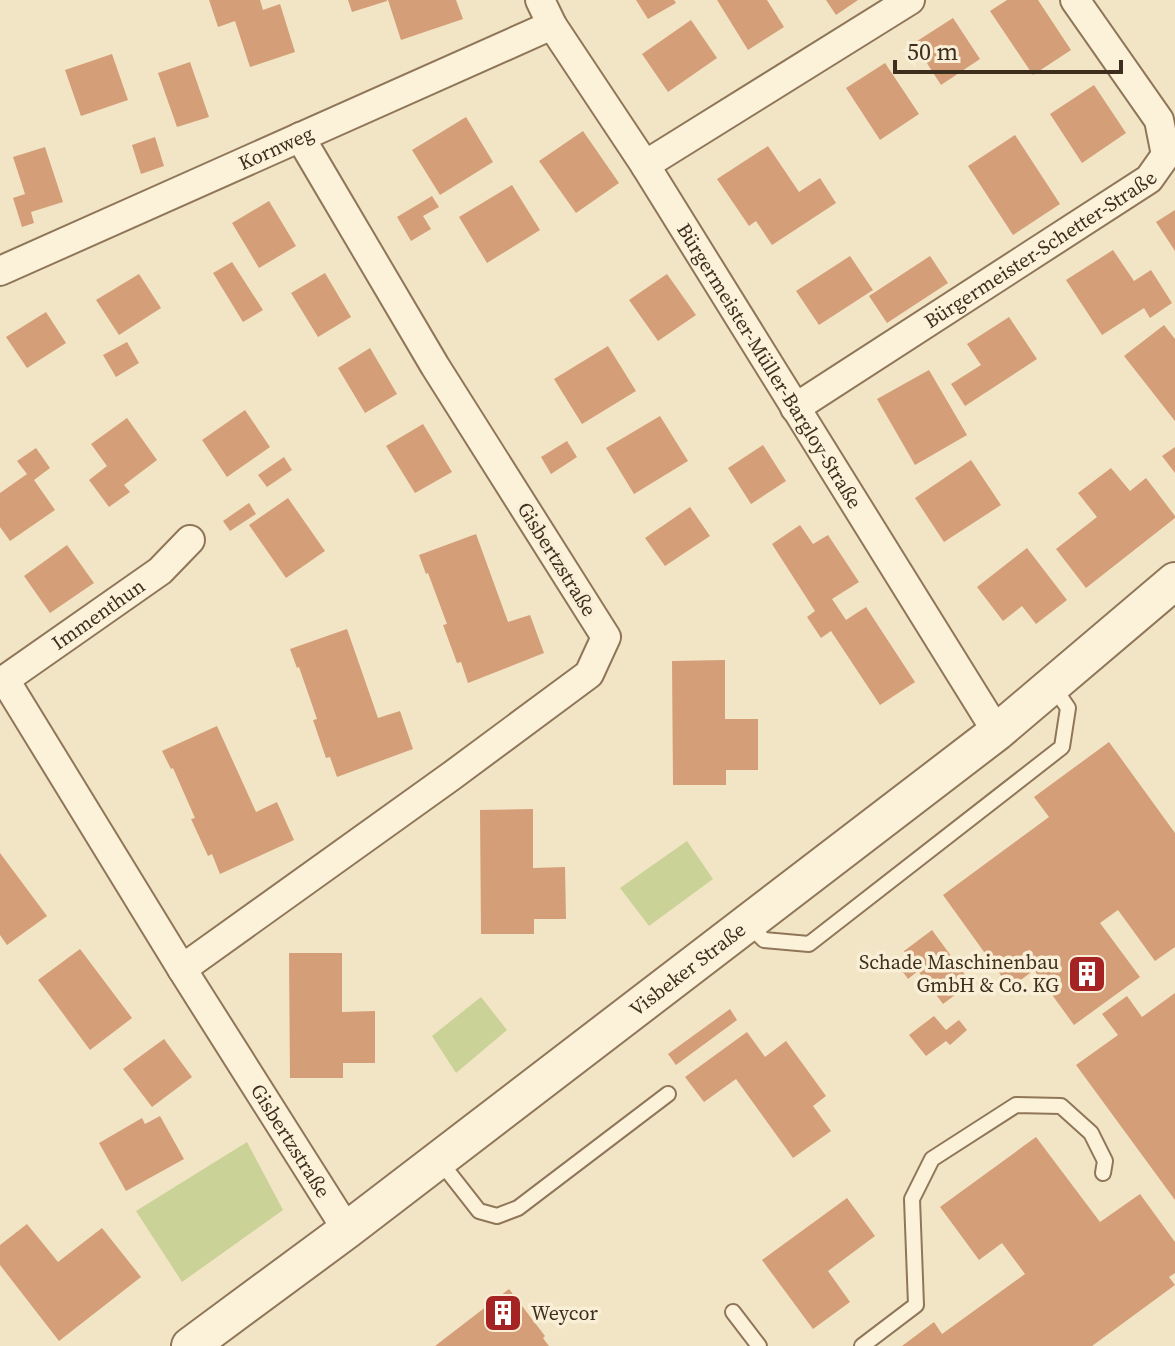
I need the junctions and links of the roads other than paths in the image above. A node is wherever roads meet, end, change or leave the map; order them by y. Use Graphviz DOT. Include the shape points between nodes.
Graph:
graph roads {
  1 [pos="910,0"];
  2 [pos="1075,0"];
  3 [pos="546,12"];
  4 [pos="300,137"];
  5 [pos="645,165"];
  6 [pos="0,271"];
  7 [pos="795,408"];
  8 [pos="190,540"];
  9 [pos="1175,581"];
  10 [pos="3,682"];
  11 [pos="1053,686"];
  12 [pos="997,732"];
  13 [pos="748,924"];
  14 [pos="182,969"];
  15 [pos="668,1094"];
  16 [pos="439,1160"];
  17 [pos="1103,1173"];
  18 [pos="347,1230"];
  19 [pos="733,1312"];
  20 [pos="190,1346"];
  21 [pos="759,1346"];
  22 [pos="862,1346"];
  1 -- 5 [label="street"];
  2 -- 7 [label="street, Bürgermeister-Schetter-Straße" via="1159,120 1166,155 1149,179"];
  3 -- 4 [label="street, Kornweg"];
  3 -- 5 [label="street, Bürgermeister-Müller-Bargloy-Straße"];
  4 -- 6 [label="street, Kornweg"];
  4 -- 14 [label="street, Gisbertzstraße" via="435,366 606,637 589,674"];
  5 -- 7 [label="street, Bürgermeister-Müller-Bargloy-Straße"];
  7 -- 12 [label="street, Bürgermeister-Müller-Bargloy-Straße"];
  8 -- 10 [label="street, Immenthun" via="160,571"];
  9 -- 11 [label="street, Visbeker Straße"];
  10 -- 14 [label="street, Gisbertzstraße"];
  11 -- 12 [label="street, Visbeker Straße"];
  11 -- 13 [label="lane" via="1068,708 1062,747 809,944 764,940"];
  12 -- 13 [label="street, Visbeker Straße"];
  13 -- 16 [label="street, Visbeker Straße"];
  14 -- 18 [label="street, Gisbertzstraße"];
  15 -- 16 [label="lane" via="518,1208 497,1216 479,1211"];
  16 -- 18 [label="street, Visbeker Straße"];
  17 -- 22 [label="lane" via="1105,1161 1091,1133 1061,1106 1016,1105 932,1159 912,1199 916,1305"];
  18 -- 20 [label="street, Visbeker Straße"];
  19 -- 21 [label="lane"];
}
